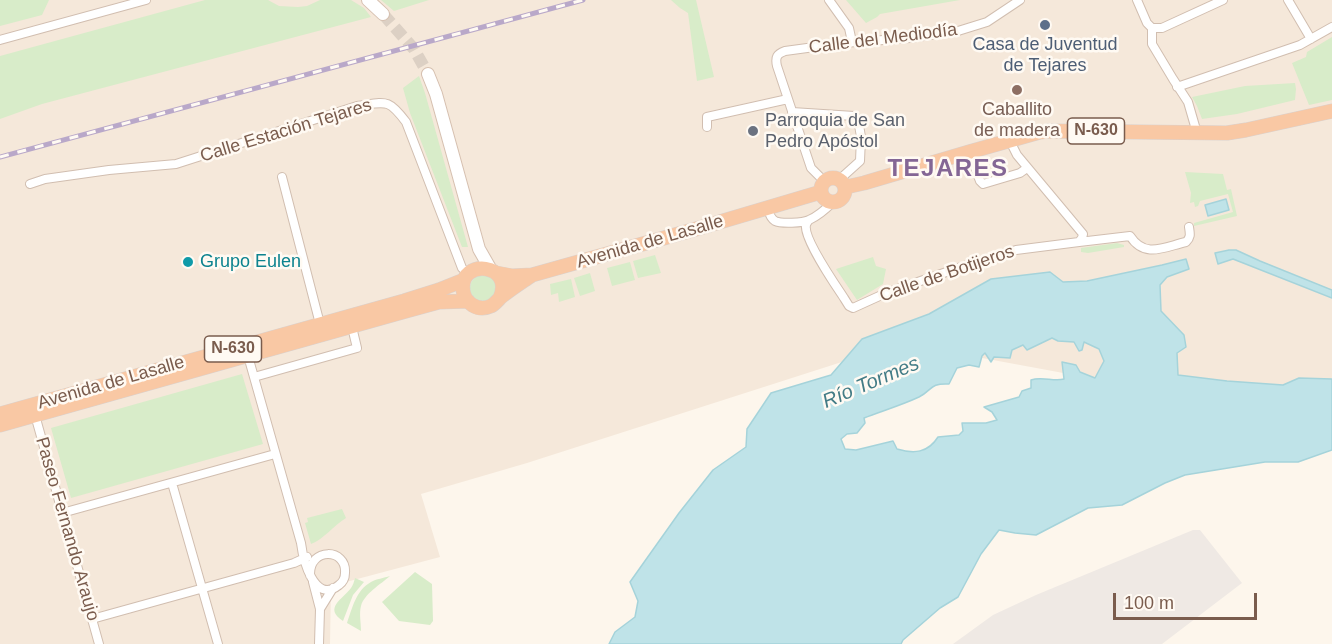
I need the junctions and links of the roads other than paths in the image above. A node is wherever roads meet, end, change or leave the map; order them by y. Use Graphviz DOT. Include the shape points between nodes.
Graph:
graph roads {
  1 [pos="146,0"];
  2 [pos="368,0"];
  3 [pos="829,0"];
  4 [pos="1020,0"];
  5 [pos="1137,0"];
  6 [pos="1223,0"];
  7 [pos="1288,0"];
  8 [pos="384,14"];
  9 [pos="1332,27"];
  10 [pos="1152,28"];
  11 [pos="1311,39"];
  12 [pos="0,40"];
  13 [pos="852,42"];
  14 [pos="428,74"];
  15 [pos="1177,87"];
  16 [pos="788,99"];
  17 [pos="1332,111"];
  18 [pos="792,112"];
  19 [pos="707,127"];
  20 [pos="1197,133"];
  21 [pos="1010,141"];
  22 [pos="969,152"];
  23 [pos="1028,168"];
  24 [pos="282,177"];
  25 [pos="845,179"];
  26 [pos="30,184"];
  27 [pos="823,187"];
  28 [pos="833,202"];
  29 [pos="768,209"];
  30 [pos="808,221"];
  31 [pos="1189,228"];
  32 [pos="1080,240"];
  33 [pos="479,249"];
  34 [pos="494,272"];
  35 [pos="469,275"];
  36 [pos="532,275"];
  37 [pos="500,298"];
  38 [pos="468,301"];
  39 [pos="320,324"];
  40 [pos="352,327"];
  41 [pos="248,356"];
  42 [pos="254,377"];
  43 [pos="0,414"];
  44 [pos="35,415"];
  45 [pos="0,425"];
  46 [pos="275,454"];
  47 [pos="172,483"];
  48 [pos="62,513"];
  49 [pos="301,543"];
  50 [pos="319,555"];
  51 [pos="303,560"];
  52 [pos="312,579"];
  53 [pos="333,588"];
  54 [pos="202,589"];
  55 [pos="320,609"];
  56 [pos="92,619"];
  57 [pos="99,644"];
  58 [pos="218,644"];
  59 [pos="319,644"];
  1 -- 12 [label="street"];
  2 -- 8 [label="main road"];
  3 -- 13 [label="street" via="849,28"];
  4 -- 13 [label="street, Calle del Mediodía" via="987,22 958,31"];
  5 -- 10 [label="street"];
  6 -- 10 [label="street" via="1162,28"];
  7 -- 11 [label="street"];
  9 -- 11 [label="street"];
  10 -- 15 [label="street" via="1152,44"];
  11 -- 15 [label="street"];
  13 -- 16 [label="street, Calle del Mediodía" via="780,53 777,66"];
  14 -- 33 [label="main road"];
  15 -- 20 [label="street" via="1188,102"];
  16 -- 18 [label="street"];
  16 -- 19 [label="street" via="707,117"];
  17 -- 20 [label="highway, N-630" via="1246,130"];
  18 -- 25 [label="street" via="858,119 861,157"];
  18 -- 27 [label="street" via="811,168"];
  20 -- 21 [label="highway, N-630" via="1049,131"];
  21 -- 22 [label="highway, N-630"];
  21 -- 23 [label="street"];
  22 -- 23 [label="street" via="984,184"];
  22 -- 25 [label="highway, N-630" via="864,183"];
  23 -- 32 [label="street" via="1083,234"];
  24 -- 39 [label="street"];
  25 -- 27 [label="highway, N-630" via="832,177"];
  25 -- 28 [label="highway" via="844,197"];
  26 -- 35 [label="street, Calle Estación Tejares" via="45,178 176,164 357,106 384,102 394,107 406,122 462,268"];
  27 -- 28 [label="highway" via="825,199"];
  27 -- 29 [label="highway, N-630"];
  28 -- 30 [label="street"];
  29 -- 30 [label="street" via="776,221"];
  29 -- 36 [label="highway, Avenida de Lasalle / N-630"];
  30 -- 32 [label="street, Calle de Botijeros" via="810,244 853,308 886,293 1016,250"];
  31 -- 32 [label="street, Calle de Botijeros" via="1191,235 1185,242 1153,250 1140,247 1130,236"];
  33 -- 34 [label="main road"];
  33 -- 35 [label="main road"];
  34 -- 35 [label="highway, N-630" via="485,268"];
  34 -- 36 [label="highway, Avenida de Lasalle / N-630"];
  34 -- 37 [label="highway" via="502,282"];
  35 -- 38 [label="highway" via="463,291"];
  35 -- 39 [label="highway, Avenida de Lasalle / N-630" via="439,291"];
  36 -- 37 [label="highway, Avenida de Lasalle / N-630"];
  37 -- 38 [label="highway, N-630" via="482,308"];
  38 -- 40 [label="highway, Avenida de Lasalle / N-630" via="439,302"];
  39 -- 43 [label="highway, Avenida de Lasalle / N-630"];
  40 -- 41 [label="highway, Avenida de Lasalle / N-630"];
  40 -- 42 [label="street" via="357,348"];
  41 -- 42 [label="street"];
  41 -- 44 [label="highway, Avenida de Lasalle / N-630"];
  42 -- 46 [label="street"];
  44 -- 45 [label="highway, Avenida de Lasalle / N-630"];
  44 -- 48 [label="street, Paseo Fernando Araujo"];
  46 -- 47 [label="street"];
  46 -- 49 [label="street"];
  47 -- 48 [label="street"];
  47 -- 54 [label="street"];
  48 -- 56 [label="street, Paseo Fernando Araujo"];
  49 -- 50 [label="street" via="310,553"];
  49 -- 51 [label="street"];
  50 -- 51 [label="street"];
  50 -- 52 [label="street" via="312,564"];
  50 -- 53 [label="street" via="336,556 344,565 342,582"];
  51 -- 52 [label="street"];
  51 -- 54 [label="street"];
  52 -- 53 [label="street" via="322,588"];
  52 -- 55 [label="street"];
  53 -- 55 [label="street"];
  54 -- 56 [label="street"];
  54 -- 58 [label="street"];
  55 -- 59 [label="street"];
  56 -- 57 [label="street, Paseo Fernando Araujo"];
}
